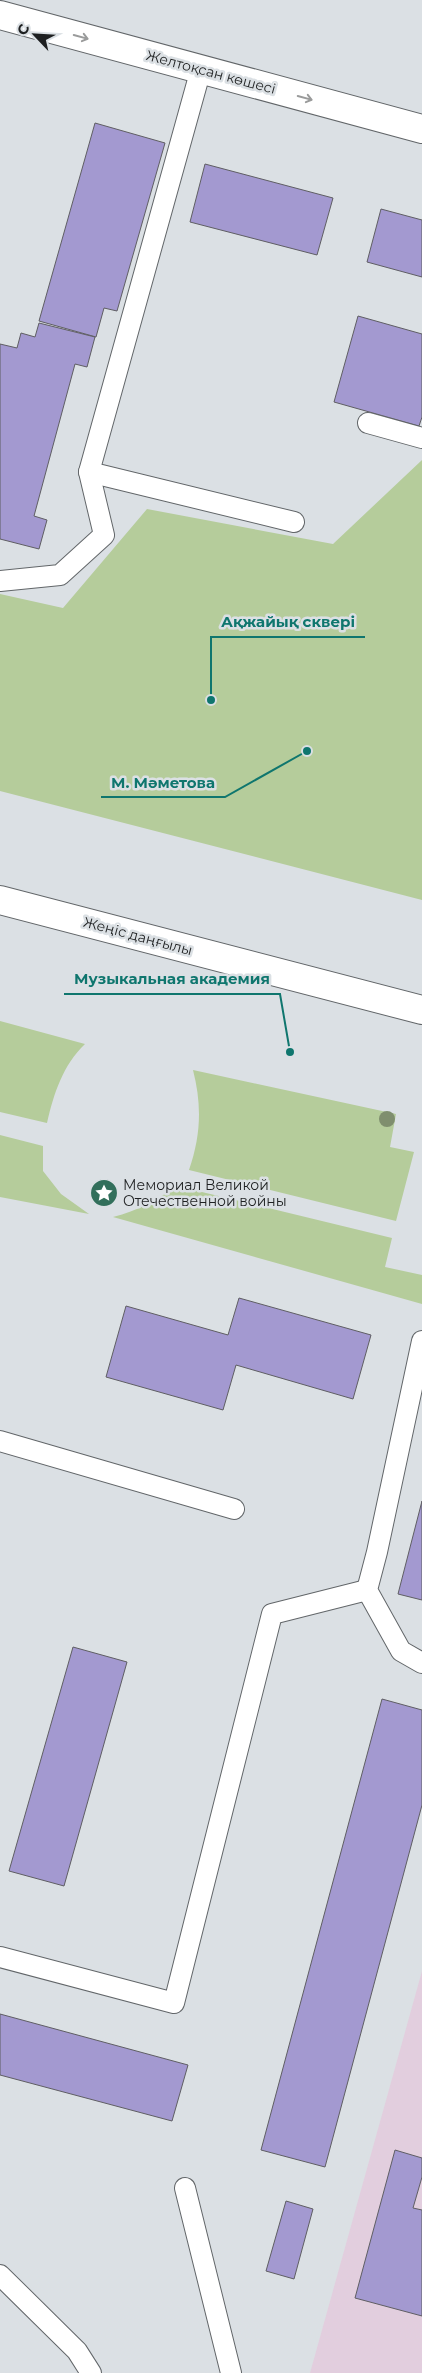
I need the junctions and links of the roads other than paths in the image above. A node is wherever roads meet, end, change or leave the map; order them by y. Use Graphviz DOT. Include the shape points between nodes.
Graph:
graph roads {
  1 [pos="0,15"];
  2 [pos="201,69"];
  3 [pos="422,129"];
  4 [pos="368,423"];
  5 [pos="422,438"];
  6 [pos="89,472"];
  7 [pos="294,522"];
  8 [pos="0,581"];
  9 [pos="1,900"];
  10 [pos="422,1010"];
  11 [pos="422,1341"];
  12 [pos="0,1441"];
  13 [pos="234,1509"];
  14 [pos="367,1590"];
  15 [pos="422,1662"];
  16 [pos="0,1957"];
  17 [pos="185,2188"];
  18 [pos="0,2275"];
  19 [pos="91,2373"];
  20 [pos="231,2373"];
  1 -- 2 [label="street, Желтоқсан көшесі, one-way"];
  2 -- 3 [label="street, Желтоқсан көшесі, one-way"];
  2 -- 6 [label="lane"];
  4 -- 5 [label="lane"];
  6 -- 7 [label="lane"];
  6 -- 8 [label="lane" via="104,535 60,575"];
  9 -- 10 [label="street, Жеңіс даңғылы"];
  11 -- 14 [label="lane" via="378,1552"];
  12 -- 13 [label="lane"];
  14 -- 15 [label="lane" via="401,1651"];
  14 -- 16 [label="lane" via="272,1614 174,2003"];
  17 -- 20 [label="lane"];
  18 -- 19 [label="lane" via="77,2351"];
}
